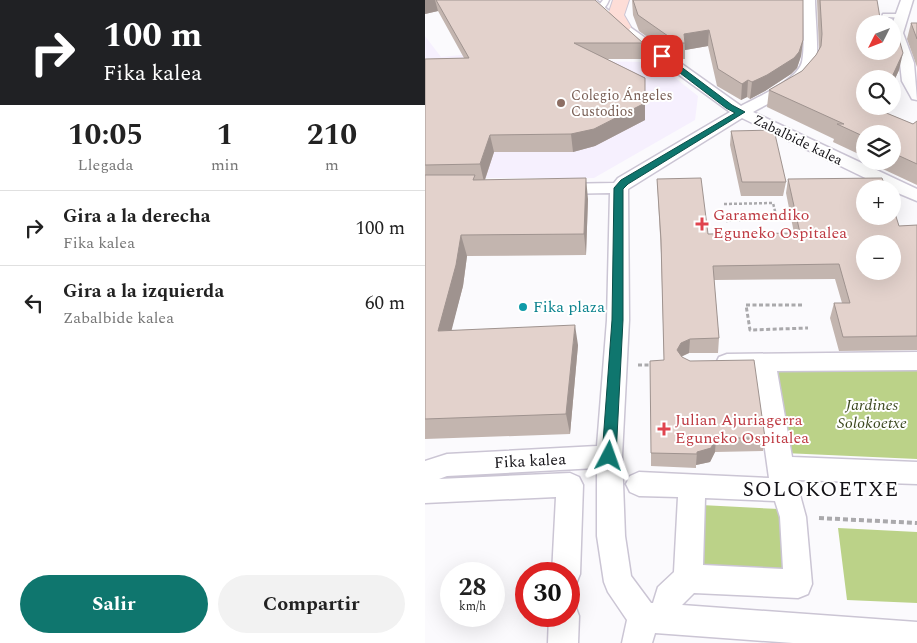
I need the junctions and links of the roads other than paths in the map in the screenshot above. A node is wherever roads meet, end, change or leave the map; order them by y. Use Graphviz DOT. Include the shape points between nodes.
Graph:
graph roads {
  1 [pos="589,0"];
  2 [pos="621,0"];
  3 [pos="809,0"];
  4 [pos="907,0"];
  5 [pos="603,5"];
  6 [pos="901,16"];
  7 [pos="623,27"];
  8 [pos="901,45"];
  9 [pos="913,74"];
  10 [pos="917,96"];
  11 [pos="741,112"];
  12 [pos="883,180"];
  13 [pos="619,188"];
  14 [pos="539,189"];
  15 [pos="901,189"];
  16 [pos="901,193"];
  17 [pos="917,196"];
  18 [pos="917,210"];
  19 [pos="917,361"];
  20 [pos="764,363"];
  21 [pos="708,364"];
  22 [pos="609,456"];
  23 [pos="425,472"];
  24 [pos="917,472"];
  25 [pos="782,479"];
  26 [pos="639,484"];
  27 [pos="692,486"];
  28 [pos="425,491"];
  29 [pos="567,562"];
  30 [pos="688,578"];
  31 [pos="649,626"];
  32 [pos="564,627"];
  33 [pos="917,637"];
  34 [pos="563,643"];
  1 -- 5 [label="street, Zabalbide kalea"];
  2 -- 7 [label="street" via="616,15"];
  3 -- 11 [label="street" via="809,62 802,75"];
  4 -- 6 [label="street"];
  5 -- 7 [label="street, Zabalbide kalea"];
  7 -- 11 [label="street, Zabalbide kalea"];
  8 -- 9 [label="street"];
  9 -- 10 [label="street" via="911,86"];
  11 -- 12 [label="street, Zabalbide kalea"];
  11 -- 13 [label="street"];
  13 -- 14 [label="street"];
  13 -- 22 [label="street" via="618,320"];
  15 -- 17 [label="street, Zabalbide kalea"];
  16 -- 18 [label="street"];
  19 -- 20 [label="street"];
  20 -- 21 [label="street"];
  20 -- 25 [label="street"];
  22 -- 23 [label="street, Fika kalea" via="447,465"];
  22 -- 31 [label="street" via="611,536 618,582"];
  24 -- 25 [label="street"];
  25 -- 27 [label="street"];
  25 -- 30 [label="street" via="793,517 797,584"];
  26 -- 27 [label="street"];
  27 -- 30 [label="street"];
  28 -- 29 [label="street" via="570,485"];
  30 -- 31 [label="street" via="668,597"];
  31 -- 33 [label="street"];
  32 -- 34 [label="street"];
}
